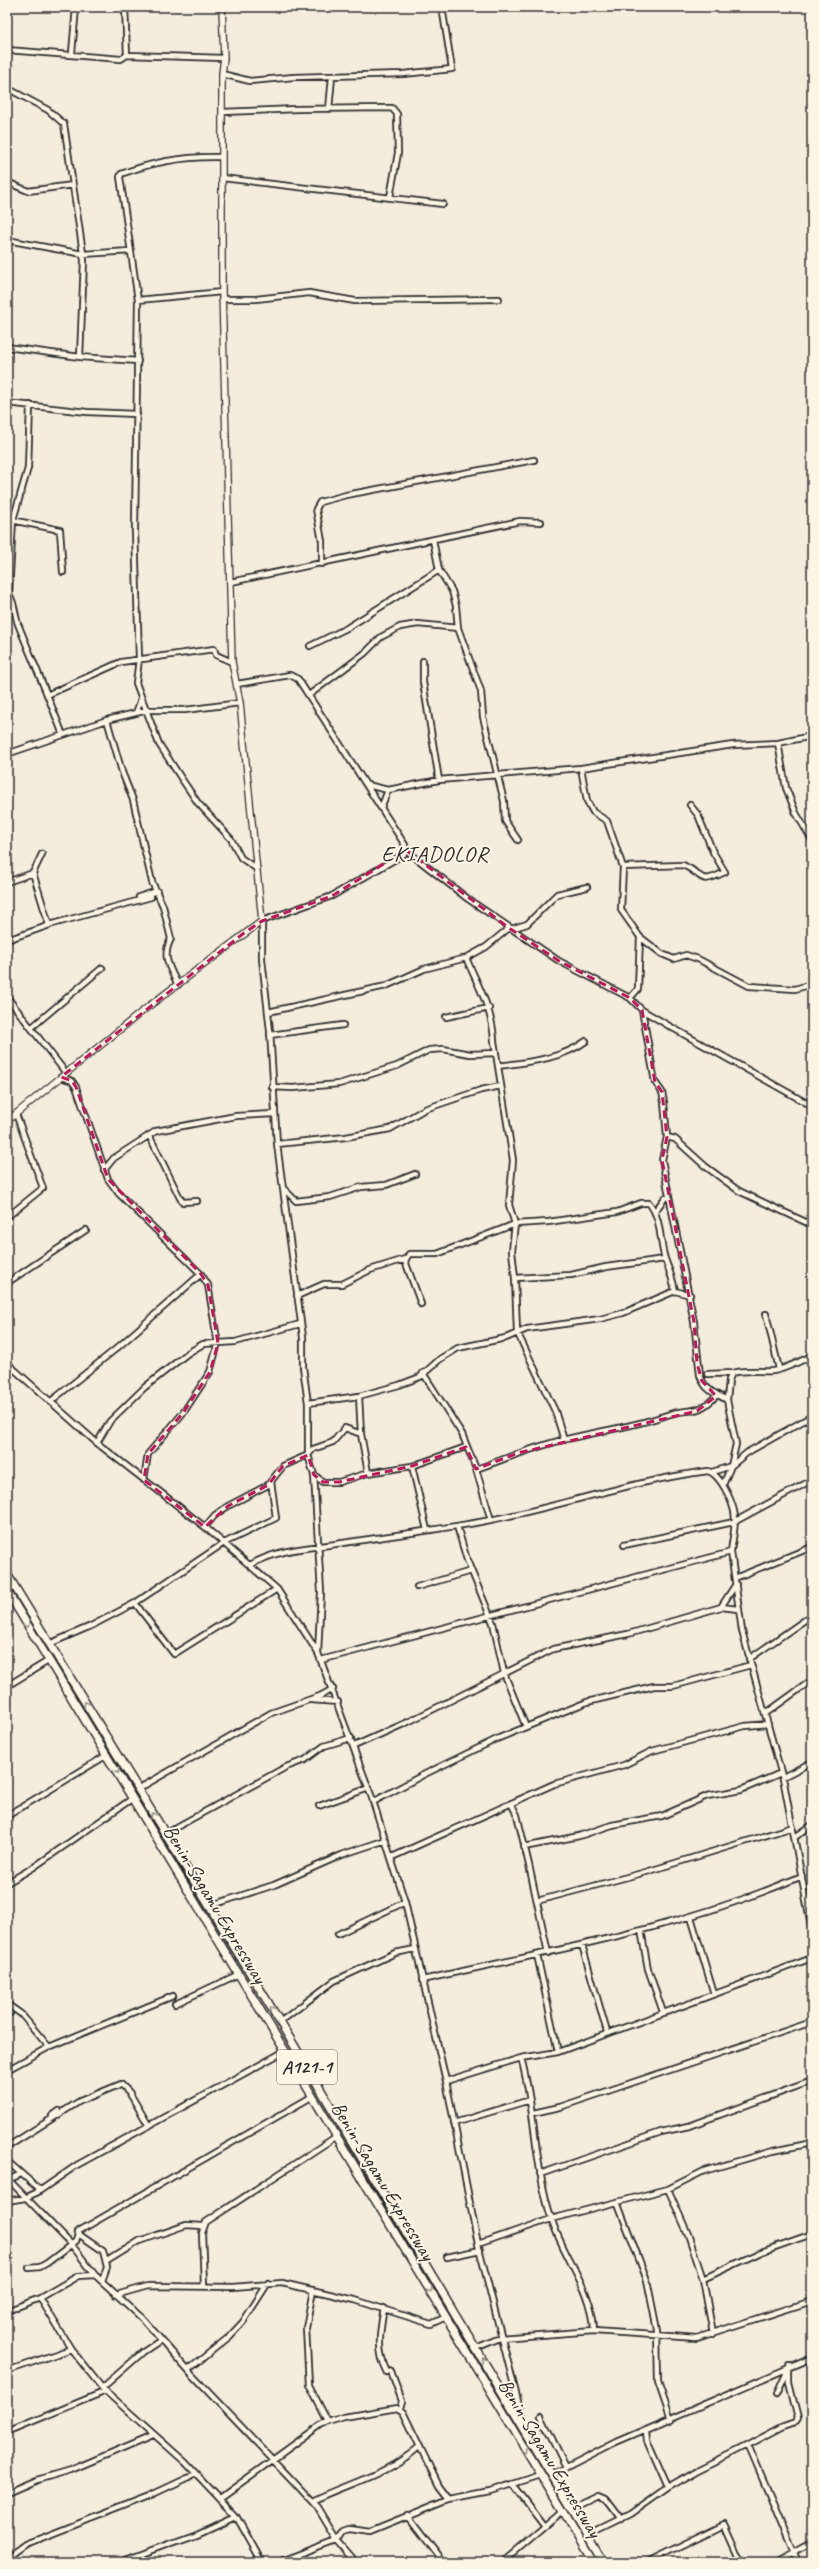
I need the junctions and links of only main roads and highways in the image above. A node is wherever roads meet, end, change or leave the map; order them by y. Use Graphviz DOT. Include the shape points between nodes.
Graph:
graph roads {
  1 [pos="7,1574"];
  2 [pos="7,1591"];
  3 [pos="594,2562"];
  4 [pos="604,2562"];
  4 -- 1 [label="highway, A121-1, one-way"];
  2 -- 3 [label="highway, Benin-Sagamu Expressway / A121-1, one-way"];
}
